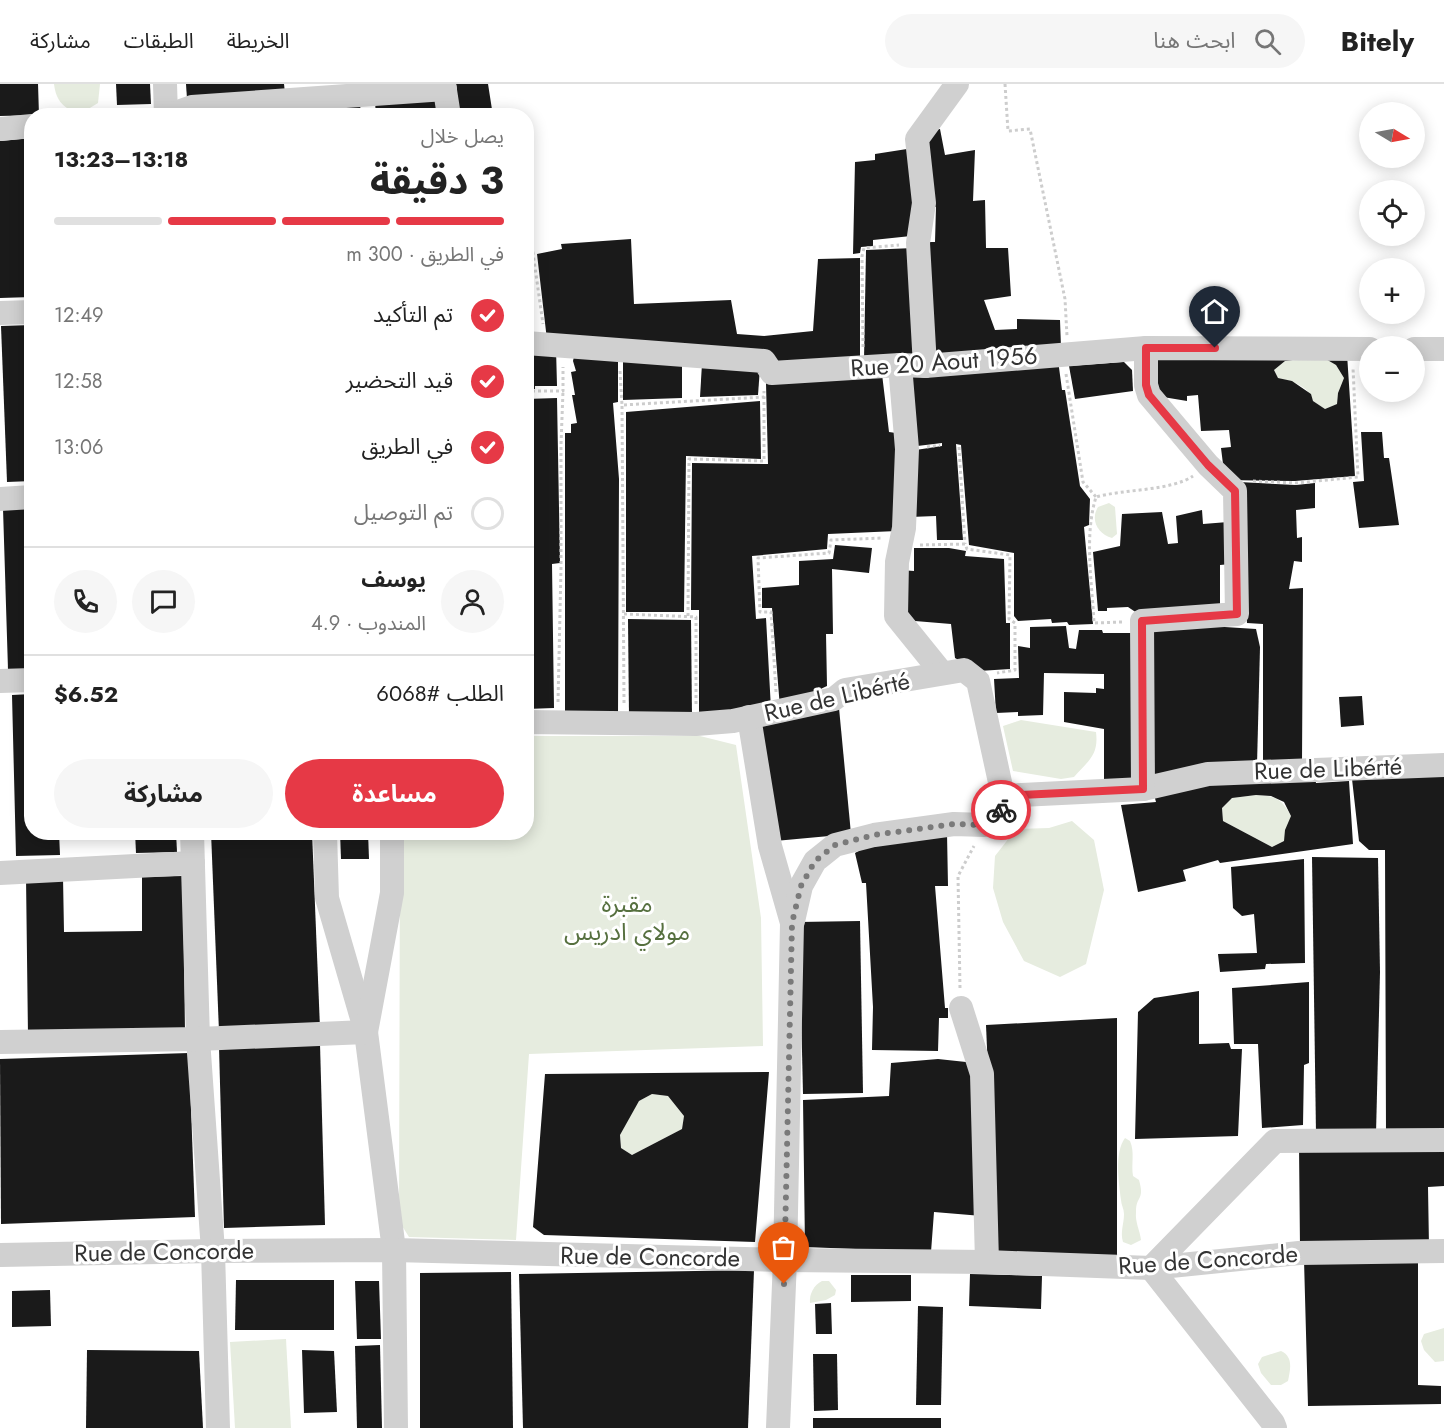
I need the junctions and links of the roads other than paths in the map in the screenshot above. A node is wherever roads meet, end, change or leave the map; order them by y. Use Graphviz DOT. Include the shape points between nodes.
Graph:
graph roads {
  1 [pos="165,84"];
  2 [pos="957,84"];
  3 [pos="444,87"];
  4 [pos="297,100"];
  5 [pos="166,108"];
  6 [pos="189,108"];
  7 [pos="449,108"];
  8 [pos="24,127"];
  9 [pos="0,129"];
  10 [pos="24,312"];
  11 [pos="0,313"];
  12 [pos="545,344"];
  13 [pos="1146,348"];
  14 [pos="1359,349"];
  15 [pos="1425,349"];
  16 [pos="1444,349"];
  17 [pos="900,365"];
  18 [pos="925,366"];
  19 [pos="24,498"];
  20 [pos="0,499"];
  21 [pos="942,673"];
  22 [pos="24,680"];
  23 [pos="0,681"];
  24 [pos="749,717"];
  25 [pos="534,722"];
  26 [pos="1444,765"];
  27 [pos="1143,789"];
  28 [pos="1003,796"];
  29 [pos="192,840"];
  30 [pos="325,840"];
  31 [pos="392,840"];
  32 [pos="193,863"];
  33 [pos="0,873"];
  34 [pos="792,923"];
  35 [pos="961,1008"];
  36 [pos="366,1032"];
  37 [pos="198,1039"];
  38 [pos="0,1042"];
  39 [pos="1444,1140"];
  40 [pos="394,1250"];
  41 [pos="213,1251"];
  42 [pos="1444,1251"];
  43 [pos="0,1255"];
  44 [pos="785,1260"];
  45 [pos="987,1262"];
  46 [pos="1151,1268"];
  47 [pos="218,1428"];
  48 [pos="396,1428"];
  49 [pos="778,1428"];
  50 [pos="1275,1428"];
  1 -- 5 [label="street"];
  2 -- 18 [label="street" via="917,139 924,203 918,243"];
  3 -- 4 [label="street"];
  3 -- 7 [label="street"];
  4 -- 6 [label="street"];
  8 -- 9 [label="street"];
  10 -- 11 [label="street"];
  12 -- 17 [label="street, Rue 20 Aout 1956" via="764,361 772,373"];
  13 -- 14 [label="street, Rue 20 Aout 1956"];
  13 -- 18 [label="street, Rue 20 Aout 1956"];
  13 -- 27 [label="street" via="1149,395 1235,491 1237,614 1142,621"];
  15 -- 16 [label="street"];
  17 -- 18 [label="street, Rue 20 Aout 1956"];
  17 -- 21 [label="street" via="908,449 896,616"];
  19 -- 20 [label="street"];
  21 -- 24 [label="street, Rue de Libérté" via="845,690 834,699"];
  21 -- 28 [label="street, Rue de Libérté" via="963,670 978,681"];
  22 -- 23 [label="street"];
  24 -- 25 [label="street, Rue de Libérté" via="696,724"];
  24 -- 34 [label="street" via="770,846"];
  26 -- 27 [label="street, Rue de Libérté" via="1208,774"];
  27 -- 28 [label="street, Rue de Libérté"];
  28 -- 34 [label="street" via="996,819 985,825 874,835 835,845 815,861 801,886"];
  29 -- 32 [label="street"];
  30 -- 36 [label="street" via="327,898"];
  31 -- 36 [label="street" via="392,893"];
  32 -- 33 [label="street"];
  32 -- 37 [label="street"];
  34 -- 44 [label="street"];
  35 -- 45 [label="street" via="982,1074"];
  36 -- 37 [label="street"];
  36 -- 40 [label="street"];
  37 -- 38 [label="street"];
  37 -- 41 [label="street"];
  39 -- 46 [label="street" via="1275,1141"];
  40 -- 41 [label="street, Rue de Concorde"];
  40 -- 44 [label="street, Rue de Concorde"];
  40 -- 48 [label="street"];
  41 -- 43 [label="street, Rue de Concorde"];
  41 -- 47 [label="street"];
  42 -- 46 [label="street, Rue de Concorde" via="1299,1253"];
  44 -- 45 [label="street, Rue de Concorde"];
  44 -- 49 [label="street"];
  45 -- 46 [label="street, Rue de Concorde"];
  46 -- 50 [label="street"];
}
